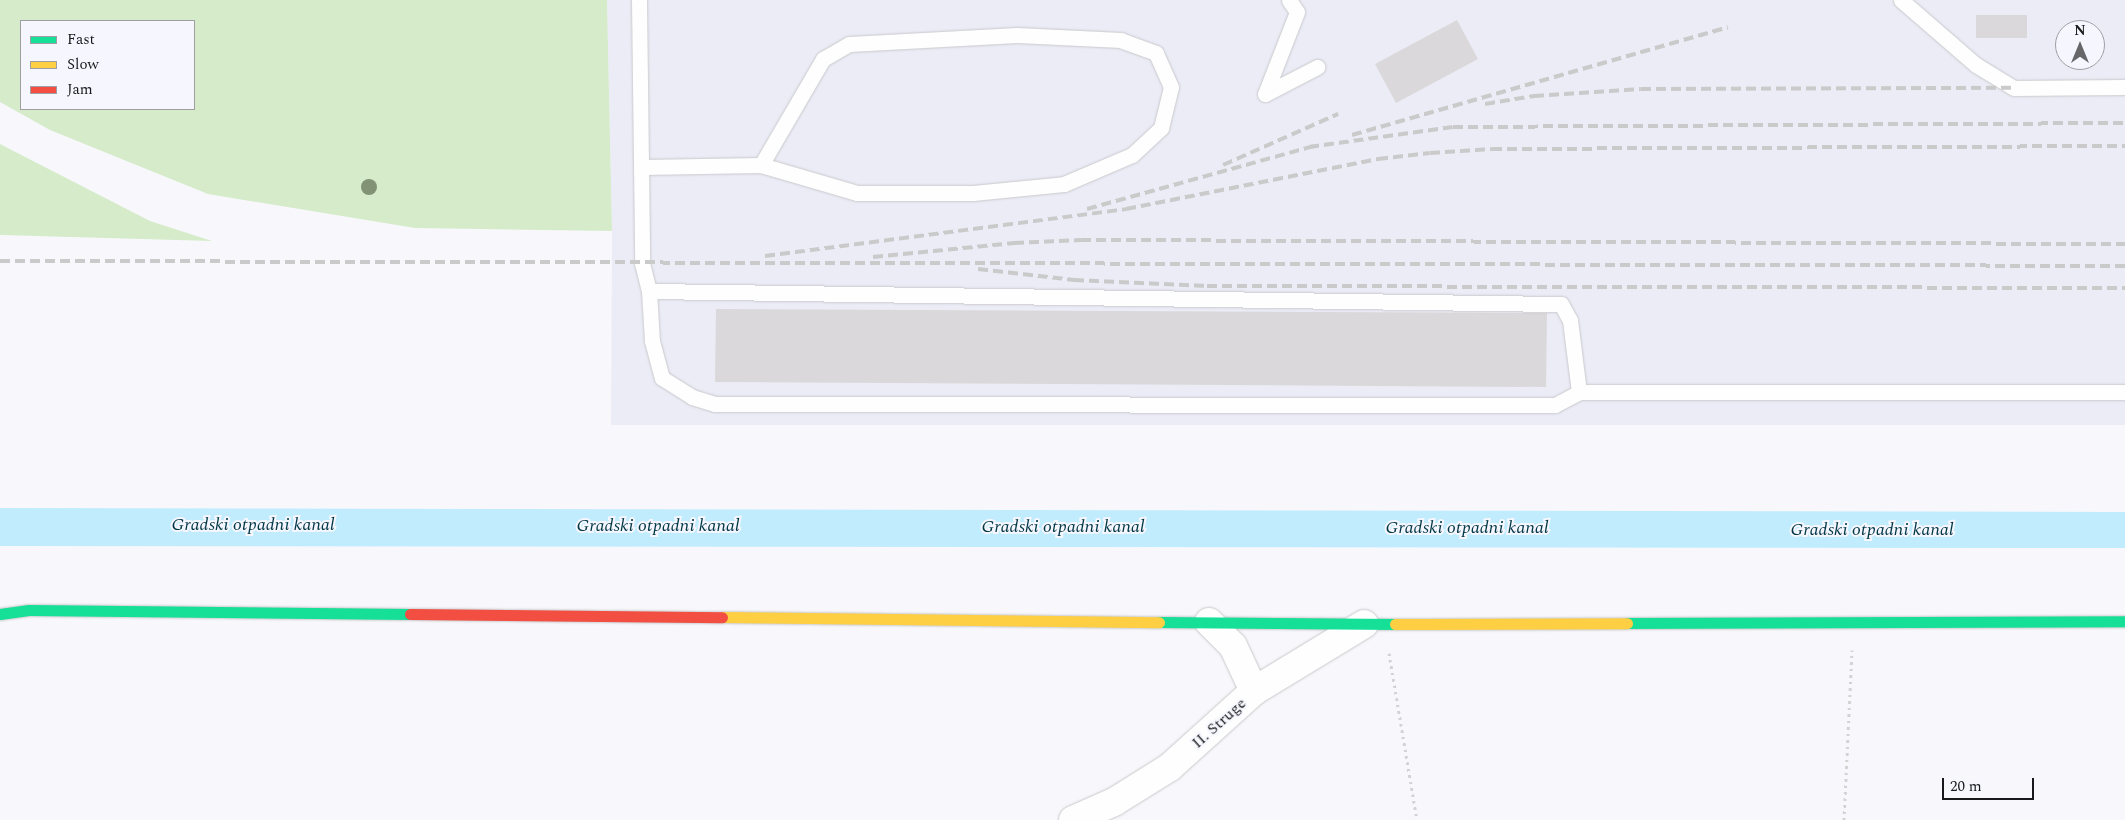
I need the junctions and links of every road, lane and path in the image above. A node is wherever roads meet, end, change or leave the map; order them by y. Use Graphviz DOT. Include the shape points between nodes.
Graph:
graph roads {
  1 [pos="639,0"];
  2 [pos="1289,0"];
  3 [pos="1901,0"];
  4 [pos="1317,67"];
  5 [pos="2125,87"];
  6 [pos="761,164"];
  7 [pos="643,167"];
  8 [pos="649,291"];
  9 [pos="1579,392"];
  10 [pos="2125,392"];
  11 [pos="0,614"];
  12 [pos="2125,621"];
  13 [pos="1209,622"];
  14 [pos="1854,622"];
  15 [pos="1374,624"];
  16 [pos="1254,691"];
  17 [pos="1073,820"];
  18 [pos="1417,820"];
  19 [pos="1844,820"];
  1 -- 7 [label="lane"];
  2 -- 4 [label="lane" via="1297,12 1265,94"];
  3 -- 5 [label="lane" via="1976,65 2014,88"];
  6 -- 6 [label="lane" via="857,193 973,193 1064,184 1132,155 1161,128 1171,87 1156,53 1120,40 1017,35 849,44 823,59"];
  6 -- 7 [label="lane"];
  7 -- 8 [label="lane" via="642,263"];
  8 -- 9 [label="lane" via="1561,304 1570,320"];
  8 -- 9 [label="lane" via="652,341 662,378 692,396 715,404 1555,405"];
  9 -- 10 [label="lane"];
  11 -- 13 [label="street" via="29,610"];
  12 -- 14 [label="street"];
  13 -- 15 [label="street"];
  13 -- 16 [label="street" via="1233,646"];
  14 -- 15 [label="street"];
  14 -- 19 [label="path"];
  15 -- 16 [label="street, II. Struge"];
  15 -- 18 [label="path"];
  16 -- 17 [label="street, II. Struge" via="1170,768 1114,802"];
}
